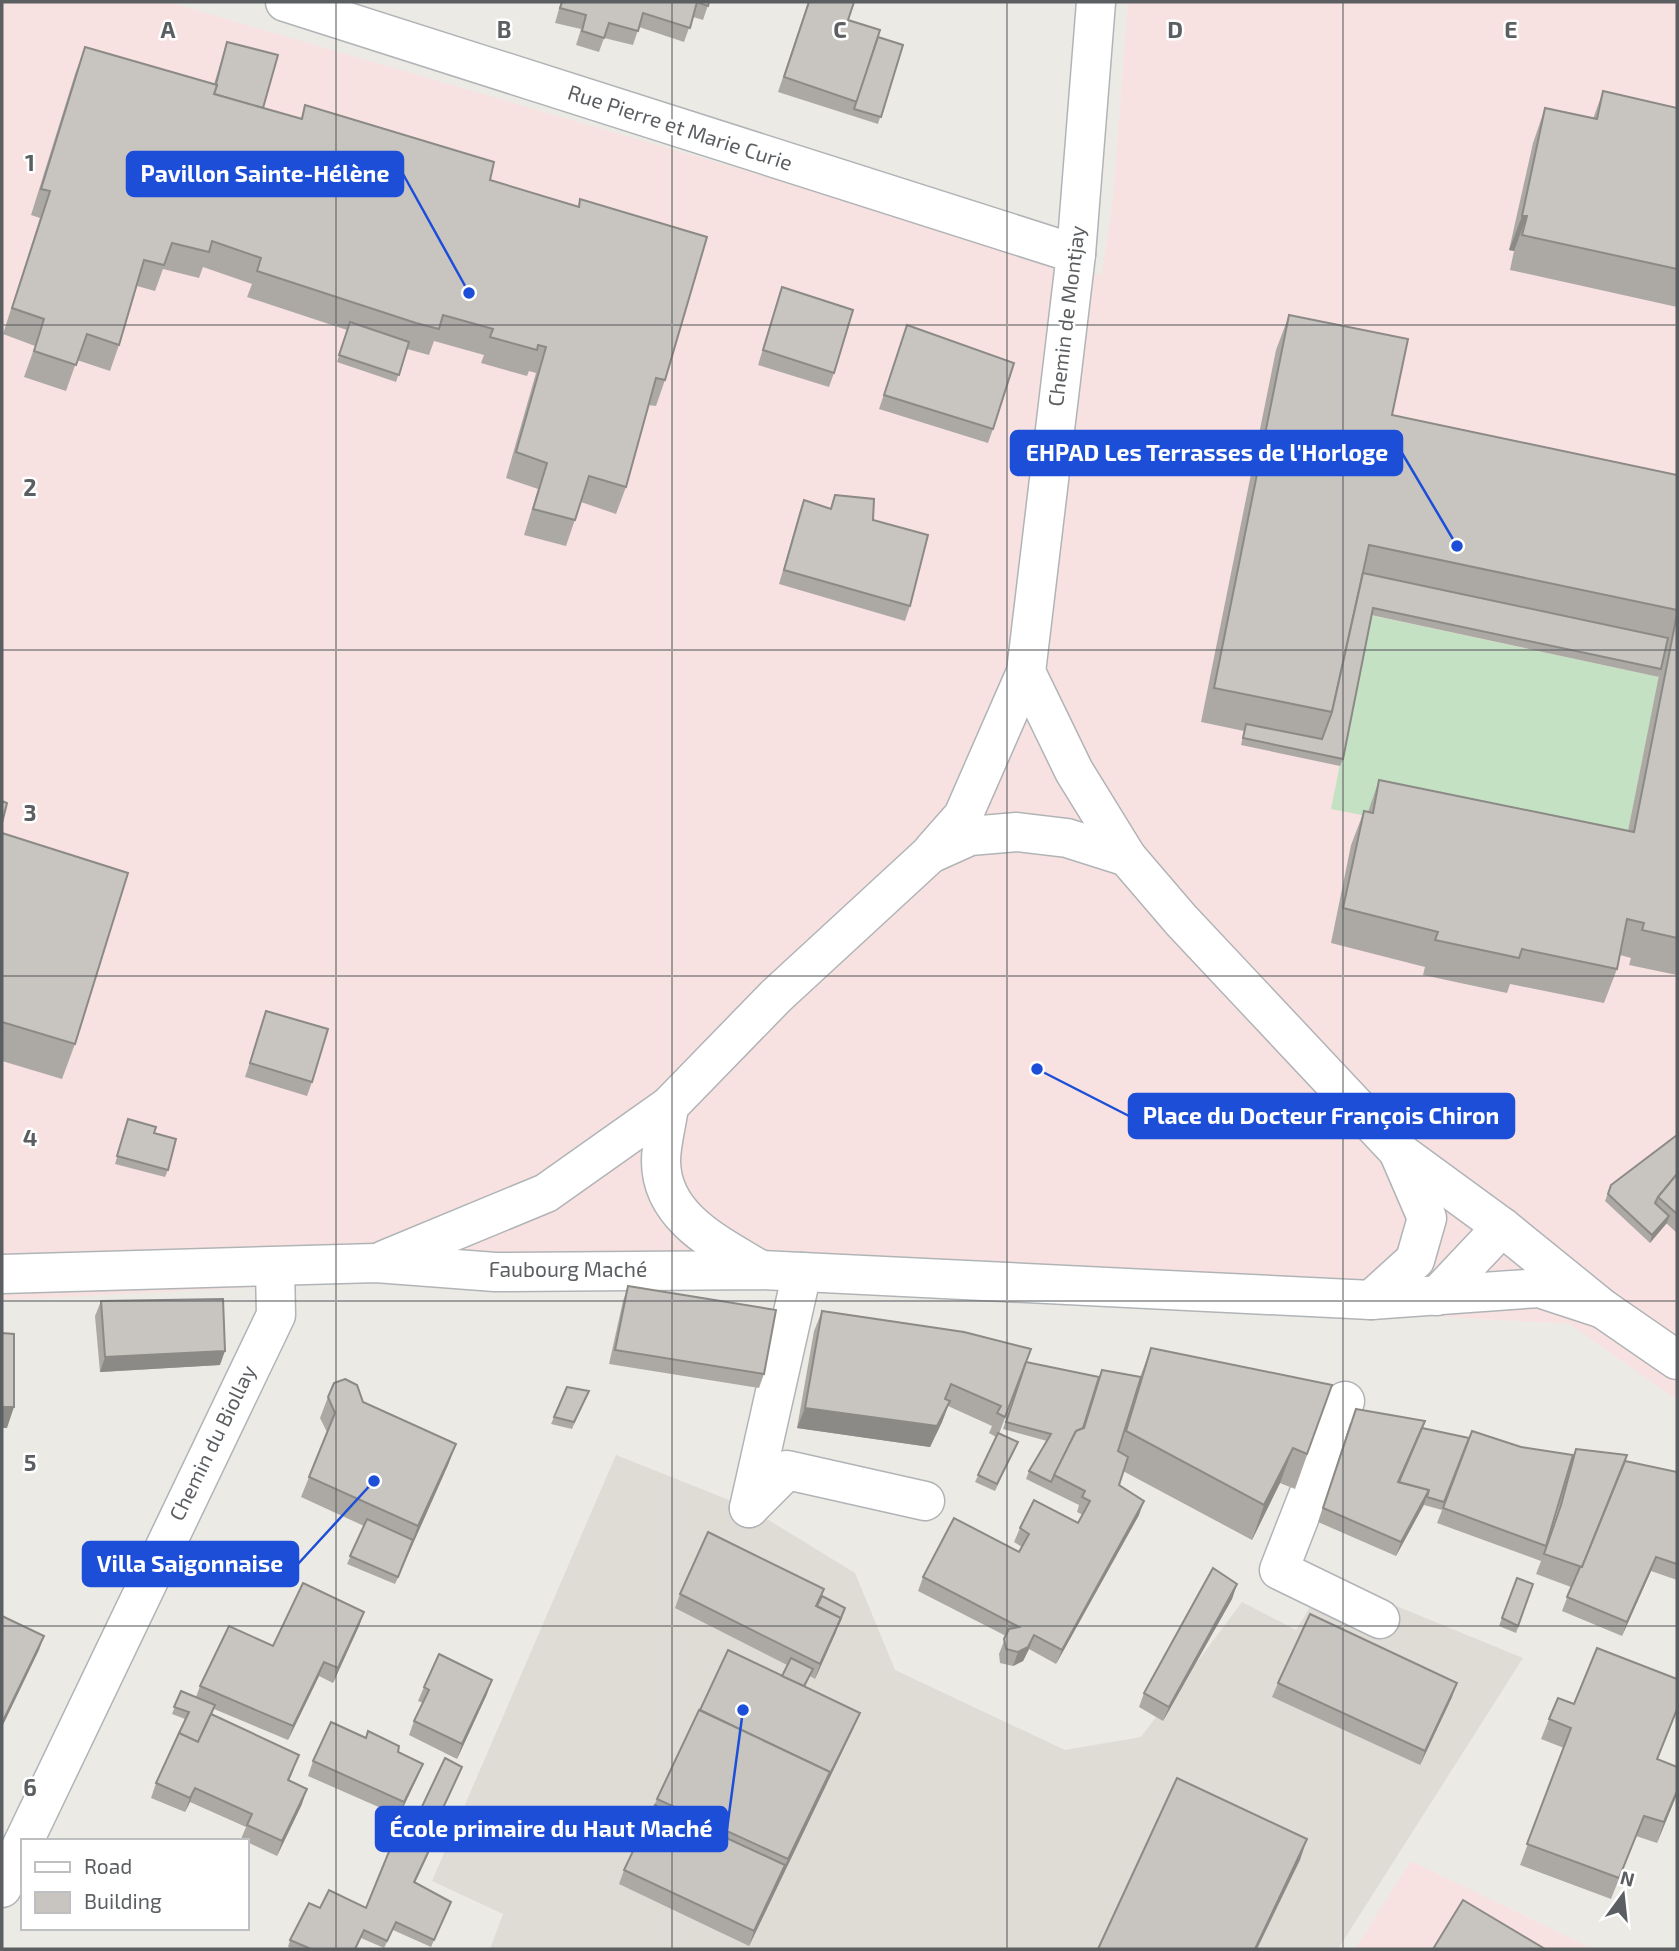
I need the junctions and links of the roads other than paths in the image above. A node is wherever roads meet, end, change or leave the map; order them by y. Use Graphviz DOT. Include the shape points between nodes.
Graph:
graph roads {
  1 [pos="285,2"];
  2 [pos="1096,2"];
  3 [pos="1076,254"];
  4 [pos="1026,672"];
  5 [pos="930,854"];
  6 [pos="1128,857"];
  7 [pos="669,1107"];
  8 [pos="1398,1151"];
  9 [pos="1502,1227"];
  10 [pos="376,1263"];
  11 [pos="275,1268"];
  12 [pos="761,1270"];
  13 [pos="803,1272"];
  14 [pos="2,1274"];
  15 [pos="1437,1296"];
  16 [pos="1371,1300"];
  17 [pos="1603,1309"];
  18 [pos="1677,1360"];
  19 [pos="1345,1401"];
  20 [pos="925,1501"];
  21 [pos="1380,1619"];
  22 [pos="24,1839"];
  23 [pos="21,1846"];
  24 [pos="2,1888"];
  1 -- 3 [label="street, Rue Pierre et Marie Curie"];
  2 -- 3 [label="street, Chemin de Montjay"];
  3 -- 4 [label="street, Chemin de Montjay"];
  4 -- 5 [label="street, Chemin de Montjay" via="963,816"];
  4 -- 6 [label="street" via="1068,760"];
  5 -- 6 [label="street" via="970,836 1017,832 1067,838"];
  5 -- 7 [label="street, Faubourg Maché" via="776,996"];
  6 -- 8 [label="street" via="1181,920"];
  7 -- 10 [label="street, Faubourg Maché" via="546,1194"];
  7 -- 12 [label="street" via="661,1162 668,1195 686,1221"];
  8 -- 9 [label="street"];
  8 -- 16 [label="street" via="1427,1218 1415,1260"];
  9 -- 15 [label="street"];
  9 -- 17 [label="street"];
  10 -- 11 [label="street, Faubourg Maché"];
  10 -- 12 [label="street, Faubourg Maché" via="495,1272"];
  11 -- 14 [label="street, Faubourg Maché"];
  11 -- 22 [label="street, Chemin du Biollay" via="275,1315"];
  12 -- 13 [label="street, Faubourg Maché"];
  13 -- 16 [label="street, Faubourg Maché"];
  13 -- 20 [label="street" via="749,1508 787,1470"];
  15 -- 16 [label="street, Faubourg Maché"];
  15 -- 17 [label="street" via="1539,1288"];
  17 -- 18 [label="street"];
  19 -- 21 [label="street" via="1279,1570"];
  23 -- 24 [label="street, Chemin du Biollay"];
}
